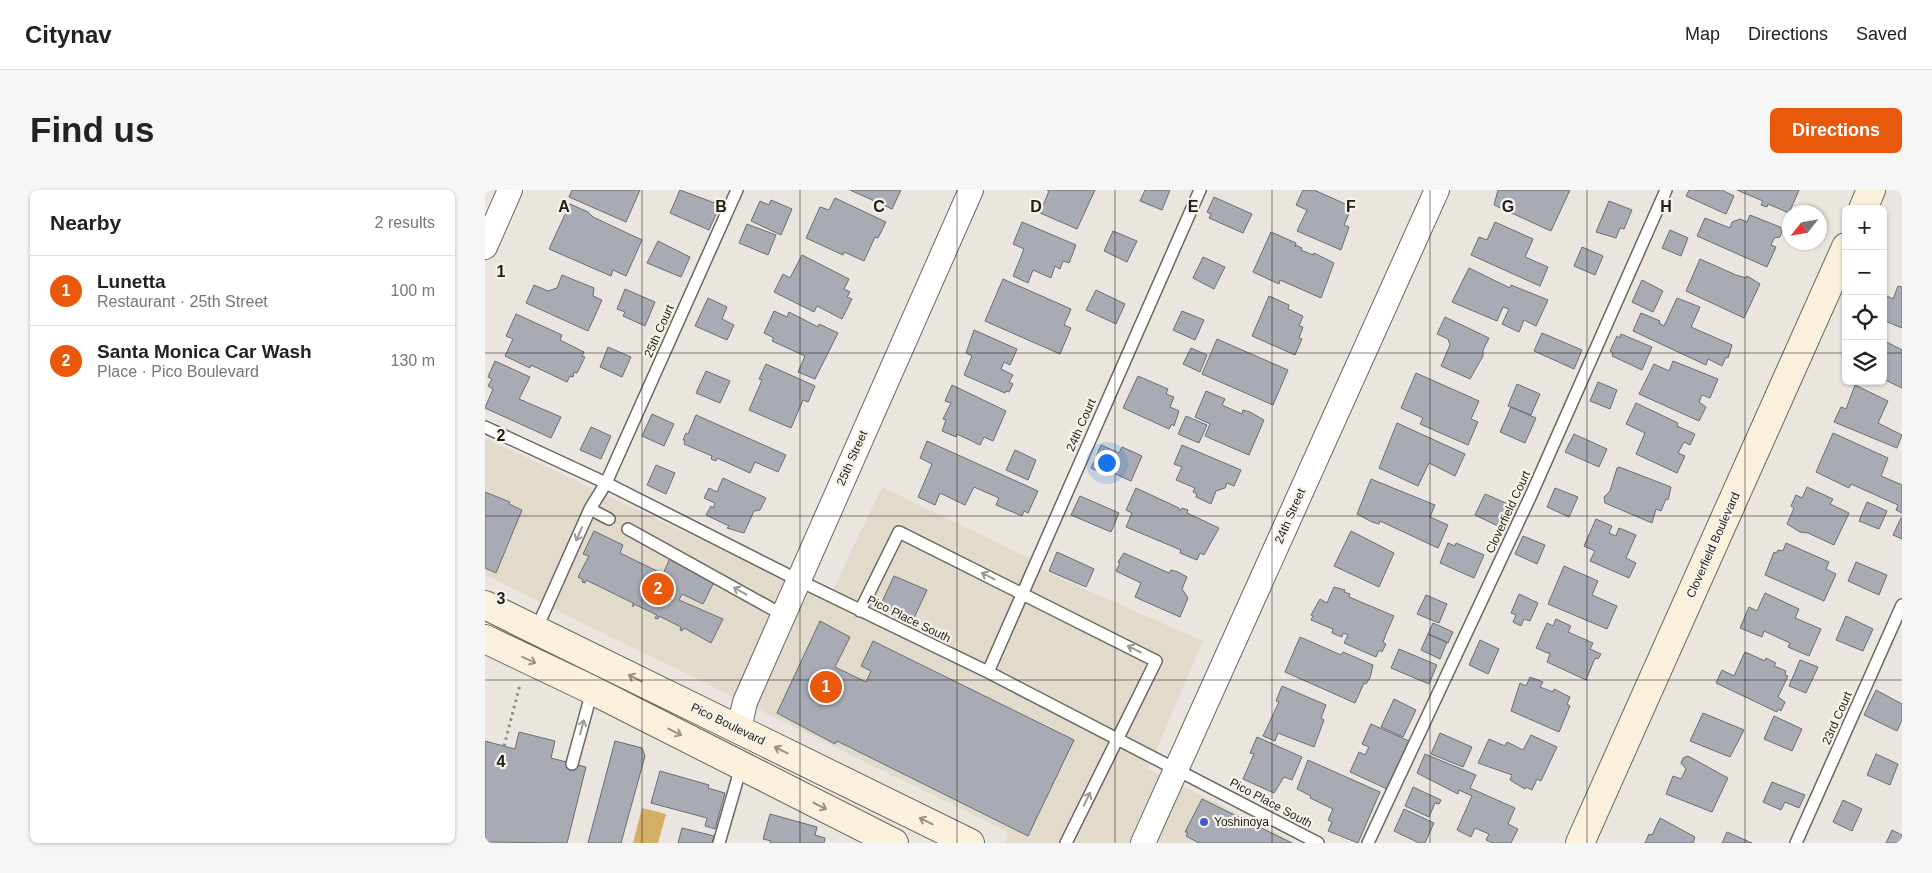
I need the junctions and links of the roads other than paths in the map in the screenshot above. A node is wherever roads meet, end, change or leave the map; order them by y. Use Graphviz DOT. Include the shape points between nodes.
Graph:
graph roads {
  1 [pos="510,190"];
  2 [pos="737,190"];
  3 [pos="971,190"];
  4 [pos="1200,190"];
  5 [pos="1437,190"];
  6 [pos="1666,190"];
  7 [pos="1871,190"];
  8 [pos="1865,205"];
  9 [pos="485,247"];
  10 [pos="1845,250"];
  11 [pos="485,427"];
  12 [pos="606,484"];
  13 [pos="590,509"];
  14 [pos="609,519"];
  15 [pos="628,529"];
  16 [pos="798,580"];
  17 [pos="1022,593"];
  18 [pos="485,604"];
  19 [pos="1902,605"];
  20 [pos="860,611"];
  21 [pos="783,615"];
  22 [pos="536,630"];
  23 [pos="485,640"];
  24 [pos="570,647"];
  25 [pos="987,672"];
  26 [pos="557,674"];
  27 [pos="592,690"];
  28 [pos="739,729"];
  29 [pos="1117,739"];
  30 [pos="572,764"];
  31 [pos="741,767"];
  32 [pos="1176,769"];
  33 [pos="719,843"];
  34 [pos="894,843"];
  35 [pos="970,843"];
  36 [pos="1066,843"];
  37 [pos="1143,843"];
  38 [pos="1318,843"];
  39 [pos="1369,843"];
  40 [pos="1580,843"];
  41 [pos="1796,843"];
  1 -- 9 [label="street"];
  2 -- 12 [label="lane, 25th Court"];
  3 -- 16 [label="street, 25th Street"];
  4 -- 17 [label="lane, 24th Court"];
  5 -- 32 [label="street, 24th Street"];
  6 -- 39 [label="lane, Cloverfield Court" via="1532,493"];
  7 -- 8 [label="main road"];
  10 -- 40 [label="main road, Cloverfield Boulevard"];
  11 -- 12 [label="lane, Pico Place South"];
  12 -- 13 [label="lane, 25th Court"];
  12 -- 16 [label="lane, Pico Place South"];
  13 -- 14 [label="lane"];
  13 -- 22 [label="lane, 25th Court, one-way"];
  21 -- 15 [label="lane, one-way"];
  16 -- 20 [label="lane, Pico Place South"];
  16 -- 21 [label="street, 25th Street"];
  17 -- 20 [label="lane, one-way" via="899,532"];
  17 -- 25 [label="lane, 24th Court"];
  29 -- 17 [label="lane, one-way" via="1156,660"];
  18 -- 22 [label="main road, Pico Boulevard"];
  19 -- 41 [label="lane, 23rd Court"];
  20 -- 25 [label="lane, Pico Place South"];
  21 -- 28 [label="street, 25th Street" via="745,702"];
  22 -- 24 [label="main road, Pico Boulevard"];
  23 -- 26 [label="main road, one-way"];
  24 -- 26 [label="main road"];
  28 -- 24 [label="main road, Pico Boulevard, one-way"];
  25 -- 29 [label="lane, Pico Place South"];
  26 -- 27 [label="main road"];
  30 -- 27 [label="lane, one-way"];
  27 -- 31 [label="main road, one-way"];
  28 -- 31 [label="main road"];
  35 -- 28 [label="main road, Pico Boulevard, one-way"];
  29 -- 32 [label="lane, Pico Place South"];
  36 -- 29 [label="lane, one-way"];
  31 -- 33 [label="lane"];
  31 -- 34 [label="main road, one-way"];
  32 -- 37 [label="street, 24th Street"];
  32 -- 38 [label="lane, Pico Place South"];
}
